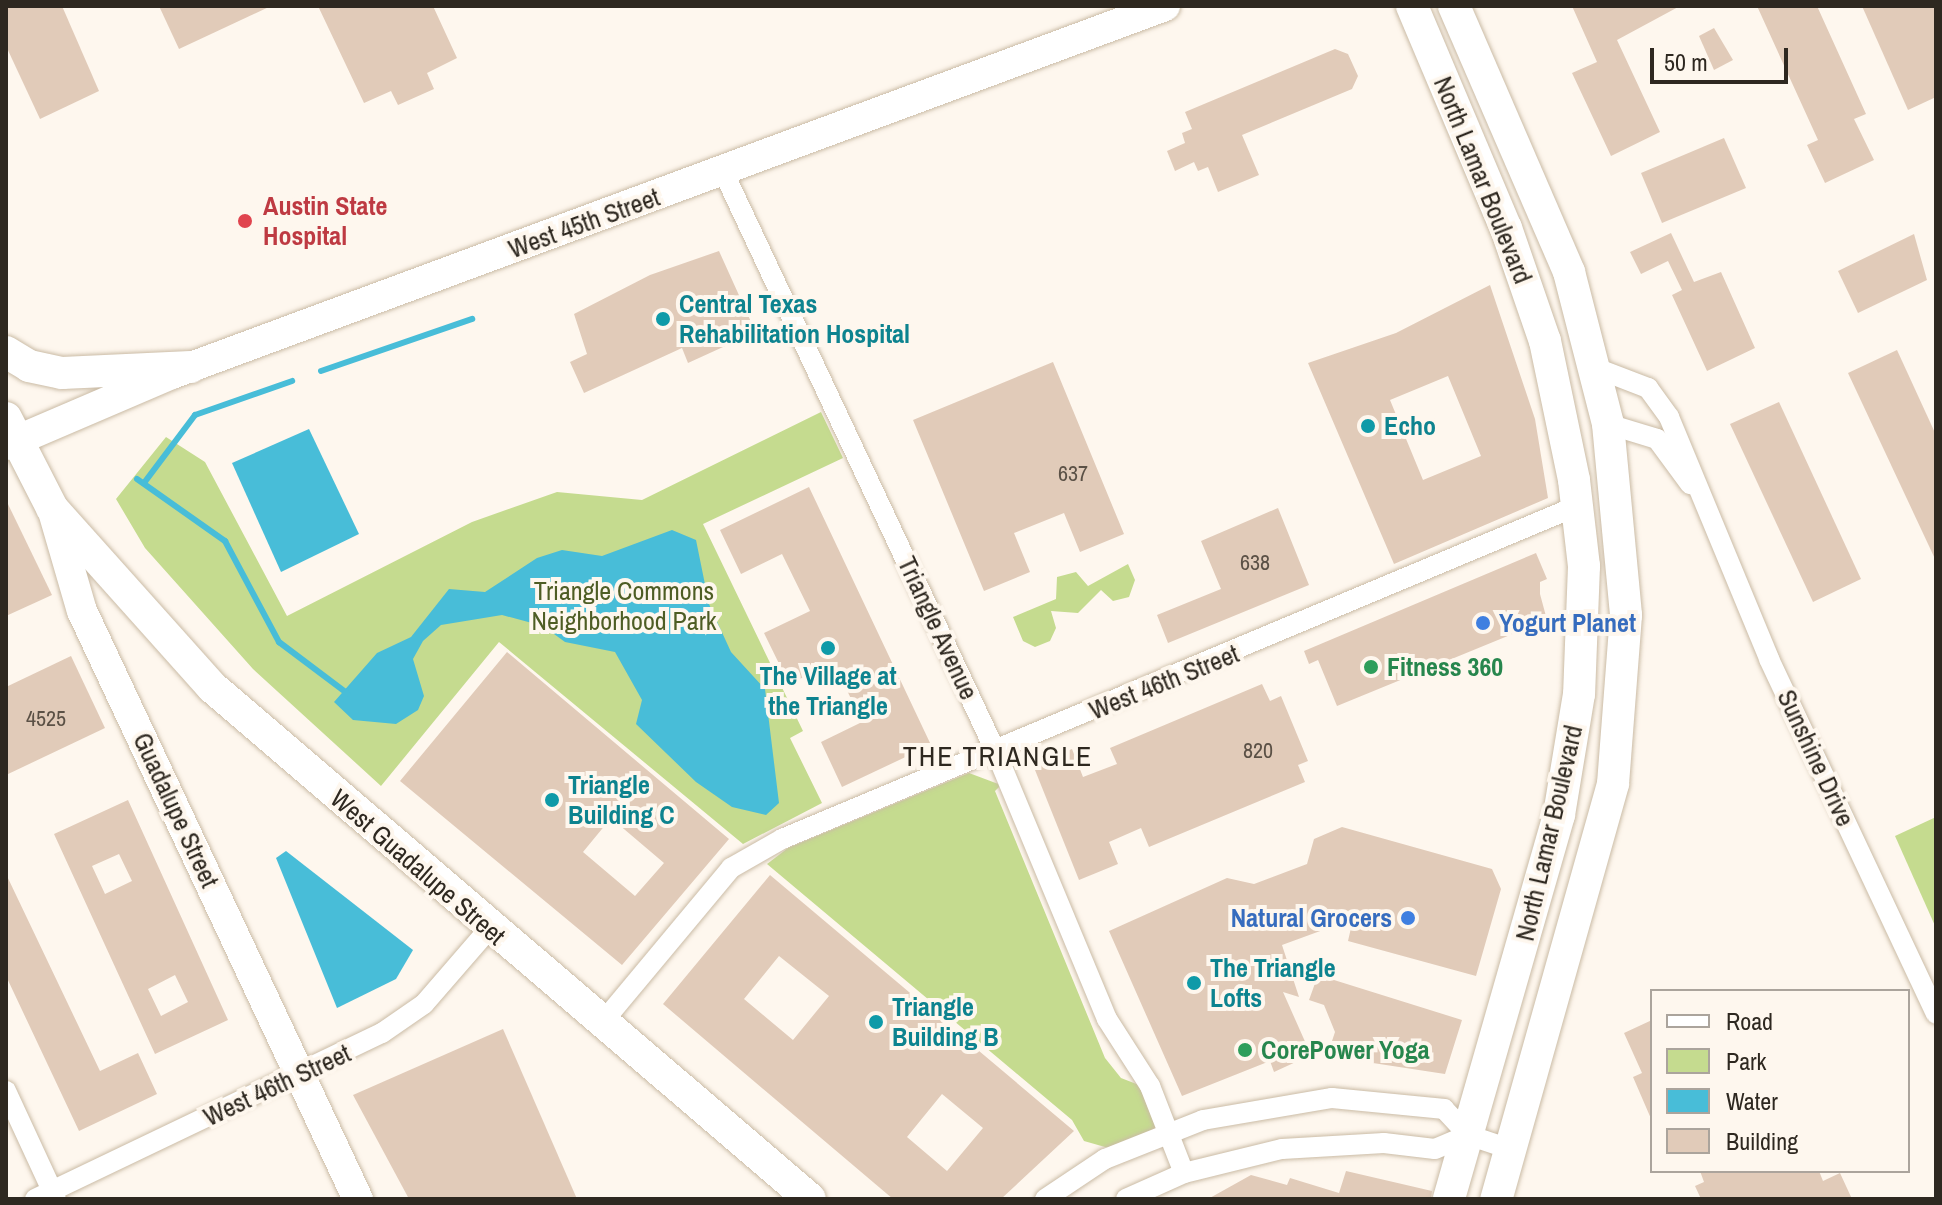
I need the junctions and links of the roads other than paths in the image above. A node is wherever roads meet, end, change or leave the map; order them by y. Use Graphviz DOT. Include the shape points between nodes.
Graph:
graph roads {
  1 [pos="1165,6"];
  2 [pos="1412,6"];
  3 [pos="1454,6"];
  4 [pos="723,171"];
  5 [pos="6,352"];
  6 [pos="191,367"];
  7 [pos="1596,368"];
  8 [pos="1556,380"];
  9 [pos="1608,424"];
  10 [pos="10,435"];
  11 [pos="1701,501"];
  12 [pos="52,508"];
  13 [pos="1573,513"];
  14 [pos="1574,724"];
  15 [pos="1618,733"];
  16 [pos="995,750"];
  17 [pos="489,929"];
  18 [pos="1936,1014"];
  19 [pos="602,1023"];
  20 [pos="301,1077"];
  21 [pos="6,1091"];
  22 [pos="1170,1132"];
  23 [pos="1468,1135"];
  24 [pos="1510,1149"];
  25 [pos="1184,1173"];
  26 [pos="48,1196"];
  27 [pos="358,1199"];
  28 [pos="810,1199"];
  29 [pos="1045,1199"];
  30 [pos="1126,1199"];
  31 [pos="1449,1199"];
  32 [pos="1496,1199"];
  1 -- 4 [label="main road, West 45th Street"];
  2 -- 8 [label="main road, North Lamar Boulevard" via="1506,228"];
  3 -- 7 [label="main road, North Lamar Boulevard" via="1569,272"];
  4 -- 6 [label="main road, West 45th Street"];
  4 -- 16 [label="street, Triangle Avenue"];
  5 -- 6 [label="main road" via="29,366 62,373"];
  6 -- 10 [label="main road, West 45th Street"];
  7 -- 9 [label="main road, North Lamar Boulevard"];
  7 -- 11 [label="street, Sunshine Drive" via="1637,382 1657,397 1686,452"];
  8 -- 9 [label="main road"];
  8 -- 13 [label="main road, North Lamar Boulevard"];
  9 -- 11 [label="street, Sunshine Drive" via="1657,439"];
  9 -- 15 [label="main road, North Lamar Boulevard" via="1626,615"];
  10 -- 12 [label="main road, Guadalupe Street"];
  11 -- 18 [label="street, Sunshine Drive"];
  12 -- 17 [label="main road, West Guadalupe Street" via="212,687"];
  12 -- 20 [label="main road, Guadalupe Street" via="82,611"];
  13 -- 14 [label="main road, North Lamar Boulevard" via="1584,566"];
  13 -- 16 [label="street, West 46th Street"];
  14 -- 15 [label="main road"];
  14 -- 23 [label="main road, North Lamar Boulevard" via="1539,894"];
  15 -- 24 [label="main road, North Lamar Boulevard" via="1595,855"];
  16 -- 19 [label="street, West 46th Street" via="782,839 731,868"];
  16 -- 22 [label="street, Triangle Avenue" via="1107,1019 1150,1086"];
  17 -- 19 [label="main road, West Guadalupe Street"];
  17 -- 20 [label="street, West 46th Street" via="404,1020"];
  19 -- 28 [label="main road, West Guadalupe Street"];
  20 -- 26 [label="street, West 46th Street"];
  20 -- 27 [label="main road, Guadalupe Street"];
  21 -- 26 [label="street"];
  22 -- 23 [label="street" via="1242,1110 1332,1098 1444,1109"];
  22 -- 25 [label="street, Triangle Avenue"];
  22 -- 29 [label="street" via="1105,1159"];
  23 -- 24 [label="street"];
  23 -- 25 [label="street" via="1435,1149 1384,1143 1282,1149"];
  23 -- 31 [label="main road, North Lamar Boulevard"];
  24 -- 32 [label="main road, North Lamar Boulevard"];
  25 -- 30 [label="street"];
}
